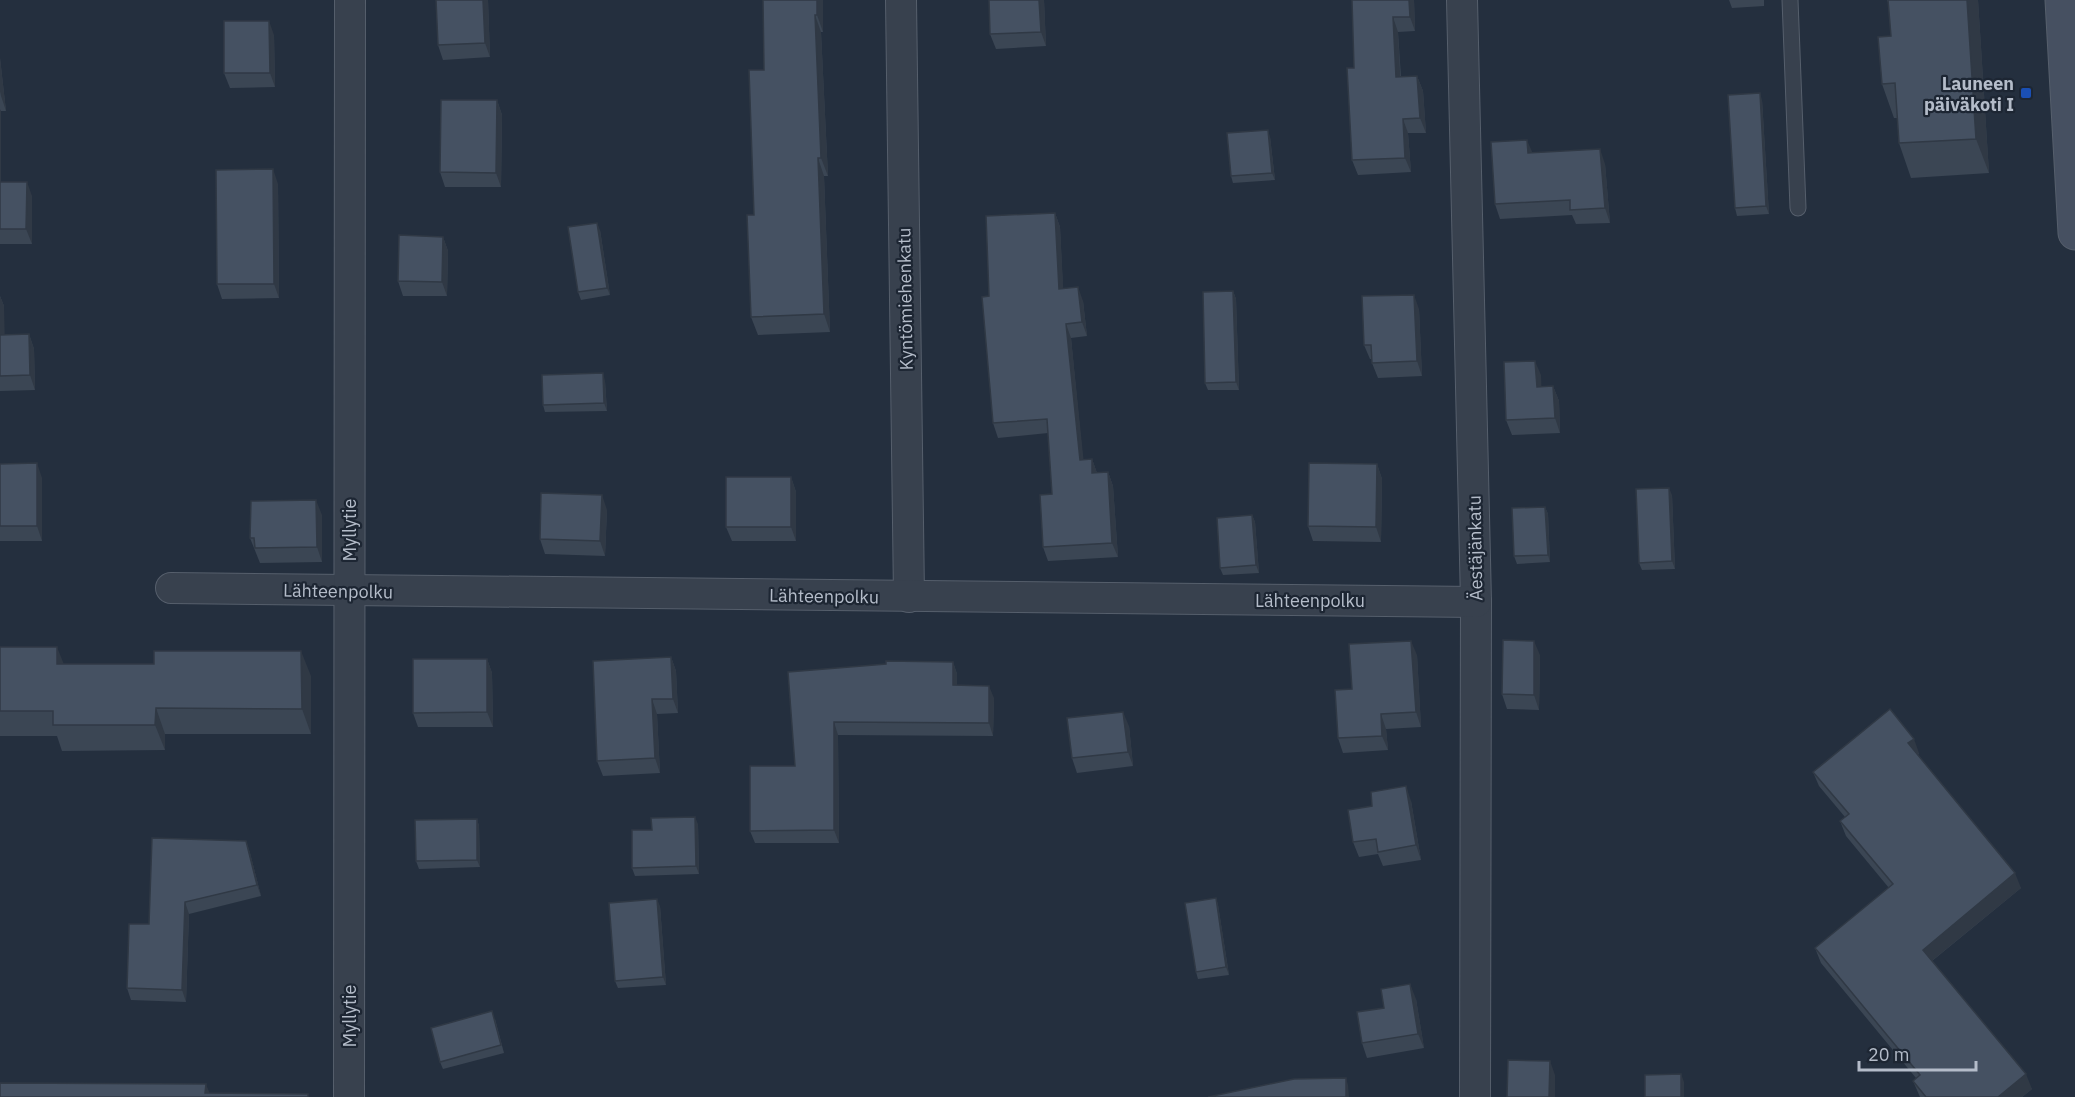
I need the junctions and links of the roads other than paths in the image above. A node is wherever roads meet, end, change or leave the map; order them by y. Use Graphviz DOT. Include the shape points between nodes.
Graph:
graph roads {
  1 [pos="350,0"];
  2 [pos="901,0"];
  3 [pos="1462,0"];
  4 [pos="1790,0"];
  5 [pos="2062,0"];
  6 [pos="1798,208"];
  7 [pos="2075,233"];
  8 [pos="171,588"];
  9 [pos="349,591"];
  10 [pos="909,597"];
  11 [pos="1476,602"];
  12 [pos="349,1097"];
  13 [pos="1475,1097"];
  1 -- 9 [label="street, Myllytie"];
  2 -- 10 [label="street, Kyntömiehenkatu"];
  3 -- 11 [label="street, Äestäjänkatu"];
  4 -- 6 [label="lane"];
  5 -- 7 [label="main road"];
  8 -- 9 [label="street, Lähteenpolku"];
  9 -- 10 [label="street, Lähteenpolku"];
  9 -- 12 [label="street, Myllytie"];
  10 -- 11 [label="street, Lähteenpolku"];
  11 -- 13 [label="street, Äestäjänkatu"];
}
